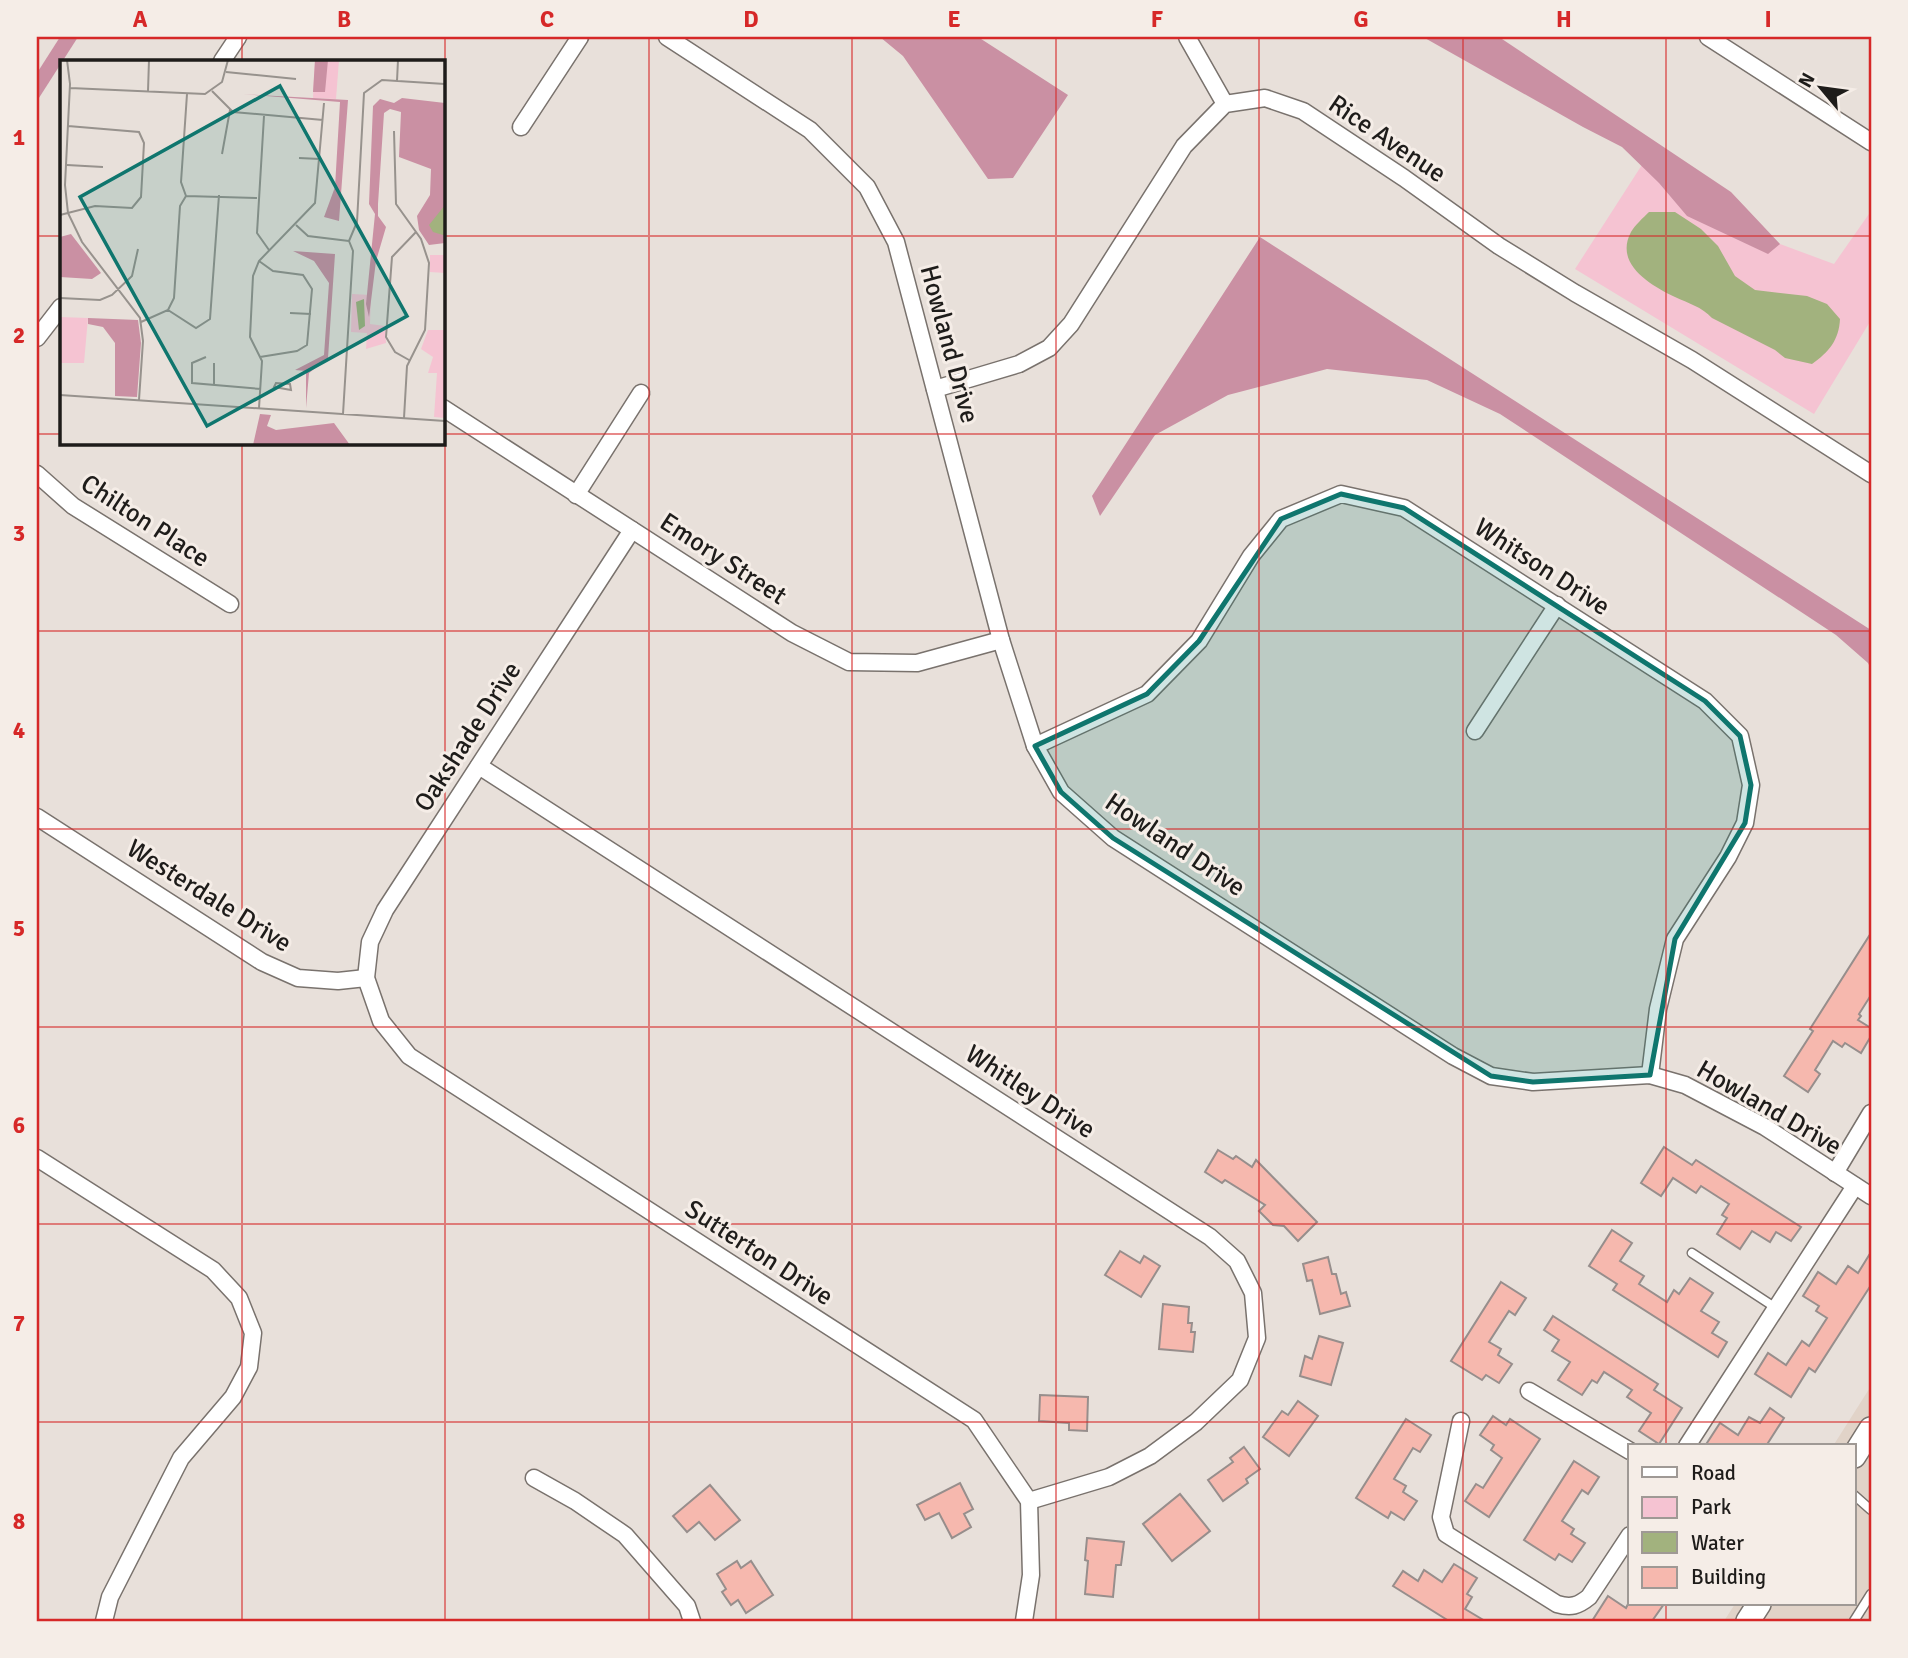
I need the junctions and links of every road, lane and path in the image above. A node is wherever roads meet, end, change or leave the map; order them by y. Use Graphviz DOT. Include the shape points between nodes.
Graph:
graph roads {
  1 [pos="238,37"];
  2 [pos="580,37"];
  3 [pos="667,37"];
  4 [pos="1187,37"];
  5 [pos="1707,37"];
  6 [pos="223,60"];
  7 [pos="1225,104"];
  8 [pos="521,127"];
  9 [pos="1871,142"];
  10 [pos="60,308"];
  11 [pos="37,338"];
  12 [pos="935,389"];
  13 [pos="642,393"];
  14 [pos="444,409"];
  15 [pos="37,474"];
  16 [pos="1871,474"];
  17 [pos="576,495"];
  18 [pos="632,530"];
  19 [pos="230,604"];
  20 [pos="1557,605"];
  21 [pos="1001,640"];
  22 [pos="1475,732"];
  23 [pos="1035,746"];
  24 [pos="479,766"];
  25 [pos="37,817"];
  26 [pos="366,978"];
  27 [pos="1650,1075"];
  28 [pos="1871,1113"];
  29 [pos="37,1158"];
  30 [pos="1835,1172"];
  31 [pos="1855,1186"];
  32 [pos="1871,1196"];
  33 [pos="1692,1253"];
  34 [pos="1776,1308"];
  35 [pos="1529,1391"];
  36 [pos="1461,1421"];
  37 [pos="1871,1429"];
  38 [pos="1688,1444"];
  39 [pos="1628,1450"];
  40 [pos="1856,1453"];
  41 [pos="534,1478"];
  42 [pos="1856,1497"];
  43 [pos="1030,1501"];
  44 [pos="1871,1510"];
  45 [pos="1628,1538"];
  46 [pos="1871,1594"];
  47 [pos="104,1621"];
  48 [pos="692,1621"];
  49 [pos="1024,1621"];
  50 [pos="1854,1621"];
  1 -- 6 [label="street"];
  2 -- 8 [label="street"];
  3 -- 12 [label="street, Howland Drive" via="810,130 867,187 896,242"];
  4 -- 7 [label="street"];
  5 -- 9 [label="street"];
  7 -- 12 [label="street" via="1184,146 1072,324 1049,348 1019,363"];
  7 -- 16 [label="street, Rice Avenue" via="1265,98 1303,111 1499,246 1692,360"];
  10 -- 11 [label="street"];
  12 -- 21 [label="street, Howland Drive"];
  13 -- 17 [label="street"];
  14 -- 17 [label="street, Emory Street"];
  15 -- 19 [label="street, Chilton Place" via="73,506"];
  17 -- 18 [label="street, Emory Street"];
  18 -- 21 [label="street, Emory Street" via="792,633 849,662 917,663"];
  18 -- 24 [label="street, Oakshade Drive"];
  20 -- 22 [label="street"];
  20 -- 23 [label="street, Whitson Drive" via="1404,508 1342,494 1280,519 1251,556 1199,641 1147,694"];
  20 -- 27 [label="street, Whitson Drive" via="1705,701 1740,736 1751,785 1745,823 1728,858 1675,939 1658,1009"];
  21 -- 23 [label="street, Howland Drive"];
  23 -- 27 [label="street, Howland Drive" via="1061,792 1113,838 1453,1056 1491,1076 1533,1082"];
  24 -- 26 [label="street, Oakshade Drive" via="385,910 370,942"];
  24 -- 43 [label="street, Whitley Drive" via="1210,1237 1237,1261 1254,1293 1257,1338 1240,1380 1196,1422 1150,1456 1109,1476"];
  25 -- 26 [label="street, Westerdale Drive" via="262,962 298,978"];
  26 -- 43 [label="street, Sutterton Drive" via="381,1021 409,1056 974,1420"];
  27 -- 30 [label="street, Howland Drive" via="1685,1085 1765,1127"];
  28 -- 30 [label="street"];
  29 -- 47 [label="street" via="213,1270 239,1298 253,1333 249,1367 233,1397 181,1458 110,1597"];
  30 -- 31 [label="street, Howland Drive"];
  31 -- 32 [label="street, Howland Drive"];
  31 -- 34 [label="street"];
  33 -- 34 [label="lane"];
  34 -- 38 [label="street"];
  35 -- 39 [label="street"];
  36 -- 45 [label="street" via="1441,1517 1446,1534 1568,1607 1580,1605 1588,1597"];
  37 -- 40 [label="main road"];
  41 -- 48 [label="street" via="625,1535 687,1606"];
  42 -- 44 [label="lane"];
  43 -- 49 [label="street" via="1031,1575"];
  46 -- 50 [label="lane"];
}
